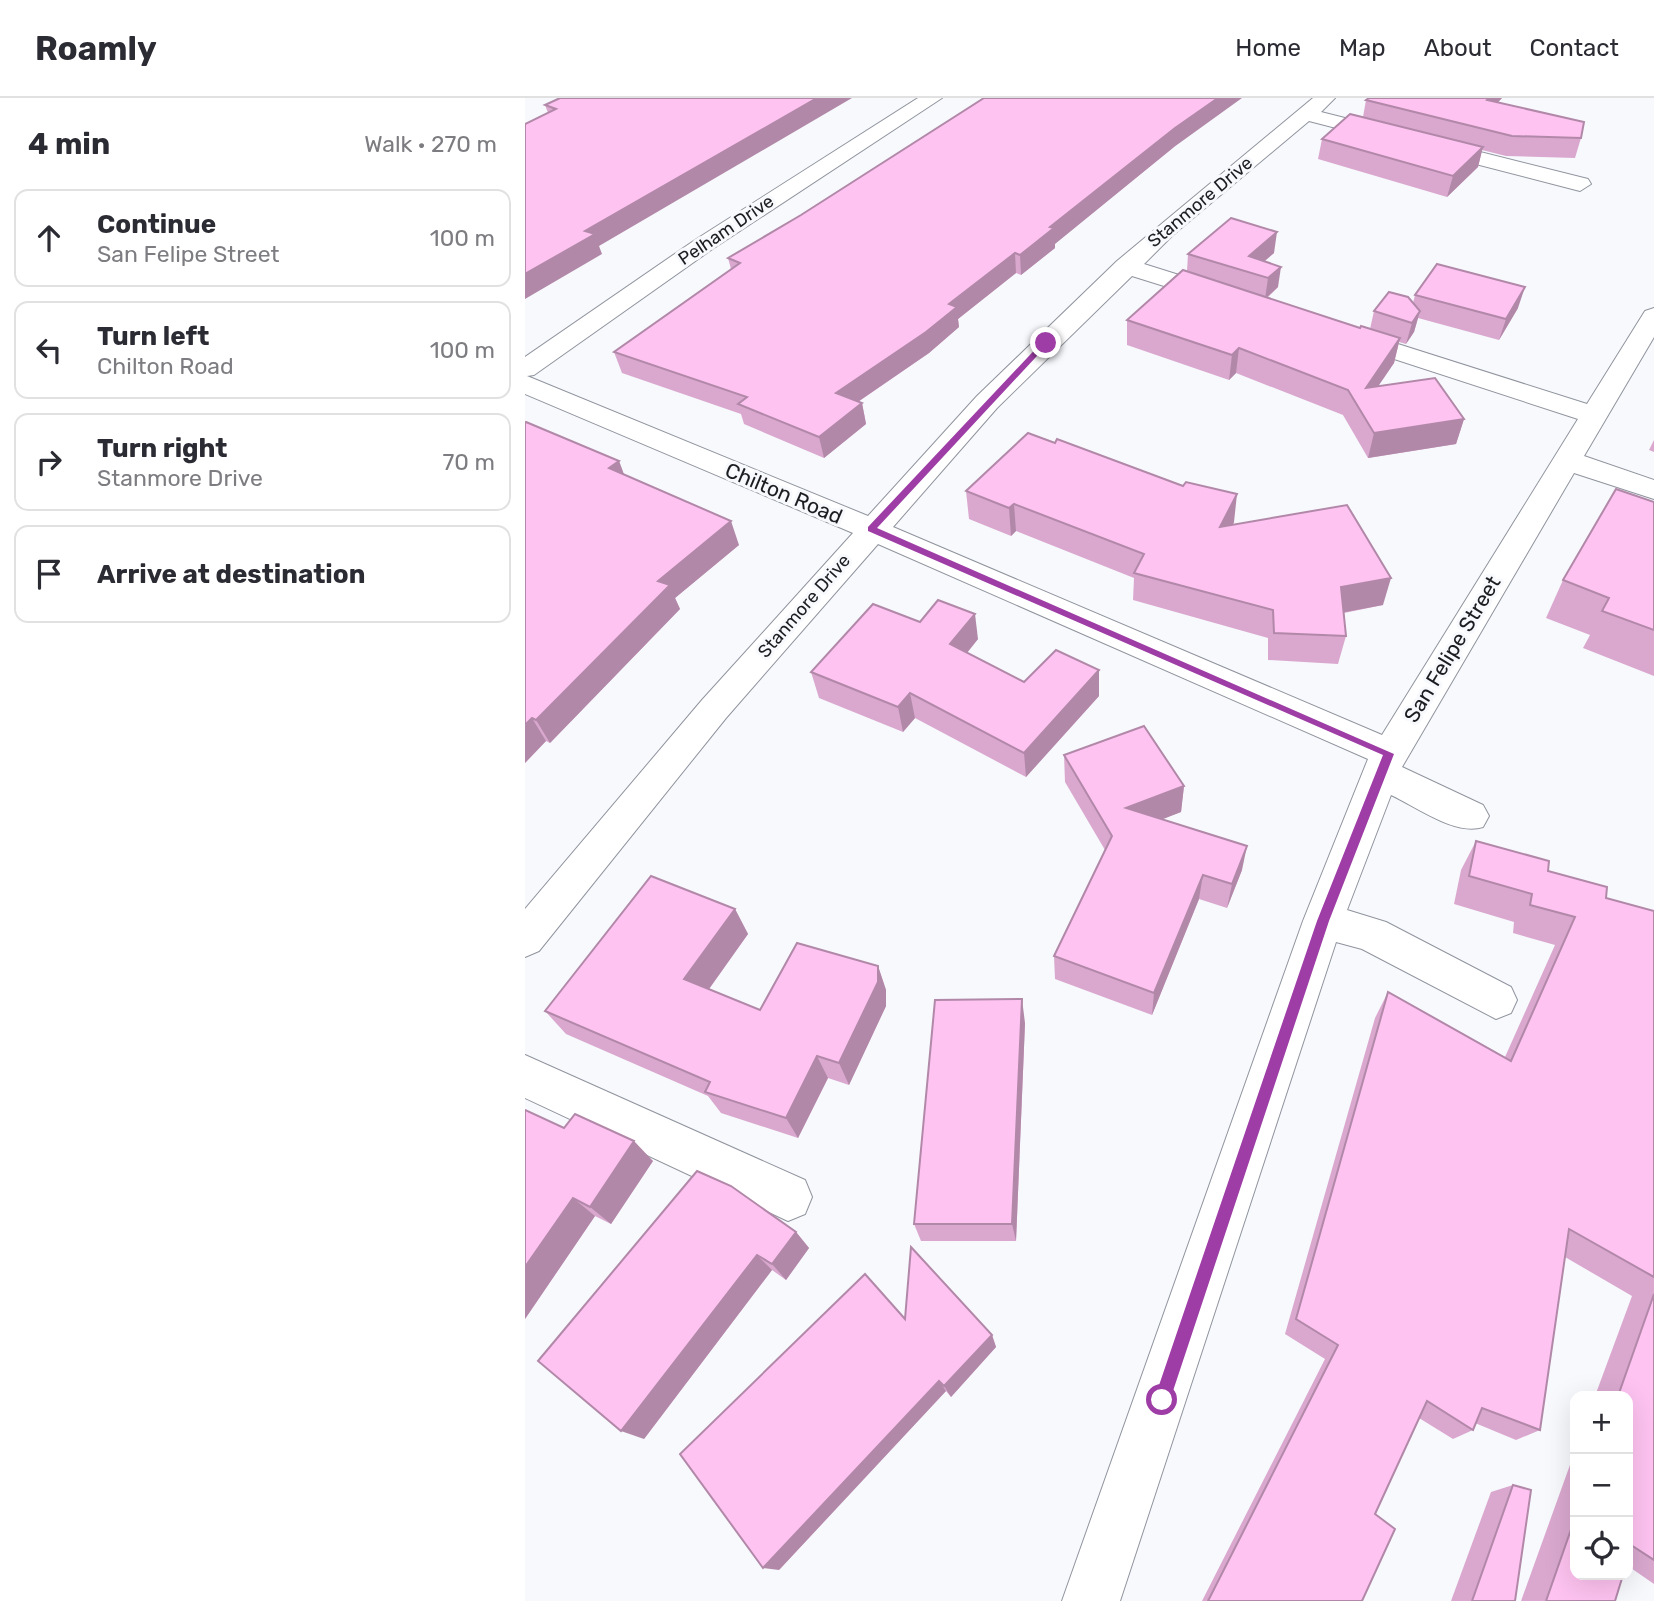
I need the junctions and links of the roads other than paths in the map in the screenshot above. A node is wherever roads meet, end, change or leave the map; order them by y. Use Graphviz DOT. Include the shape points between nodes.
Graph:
graph roads {
  1 [pos="932,98"];
  2 [pos="1315,106"];
  3 [pos="1580,184"];
  4 [pos="1126,265"];
  5 [pos="1243,303"];
  6 [pos="1654,316"];
  7 [pos="1321,328"];
  8 [pos="525,369"];
  9 [pos="525,384"];
  10 [pos="1594,415"];
  11 [pos="1566,460"];
  12 [pos="1654,490"];
  13 [pos="871,529"];
  14 [pos="1385,763"];
  15 [pos="1470,816"];
  16 [pos="1323,921"];
  17 [pos="525,939"];
  18 [pos="1496,1000"];
  19 [pos="525,1076"];
  20 [pos="788,1196"];
  21 [pos="1091,1601"];
  1 -- 8 [label="street, Pelham Drive" via="715,237"];
  2 -- 3 [label="street"];
  2 -- 4 [label="street, Stanmore Drive"];
  4 -- 5 [label="street"];
  4 -- 13 [label="street, Stanmore Drive" via="987,402"];
  6 -- 10 [label="street, San Felipe Street"];
  7 -- 10 [label="street"];
  9 -- 13 [label="street, Chilton Road"];
  10 -- 11 [label="street, San Felipe Street"];
  11 -- 12 [label="street"];
  11 -- 14 [label="street, San Felipe Street"];
  13 -- 14 [label="street, Chilton Road"];
  13 -- 17 [label="street, Stanmore Drive" via="705,720"];
  14 -- 15 [label="street, Chilton Road"];
  14 -- 16 [label="street, San Felipe Street"];
  16 -- 18 [label="street" via="1372,934"];
  16 -- 21 [label="street, San Felipe Street"];
  19 -- 20 [label="street"];
}
